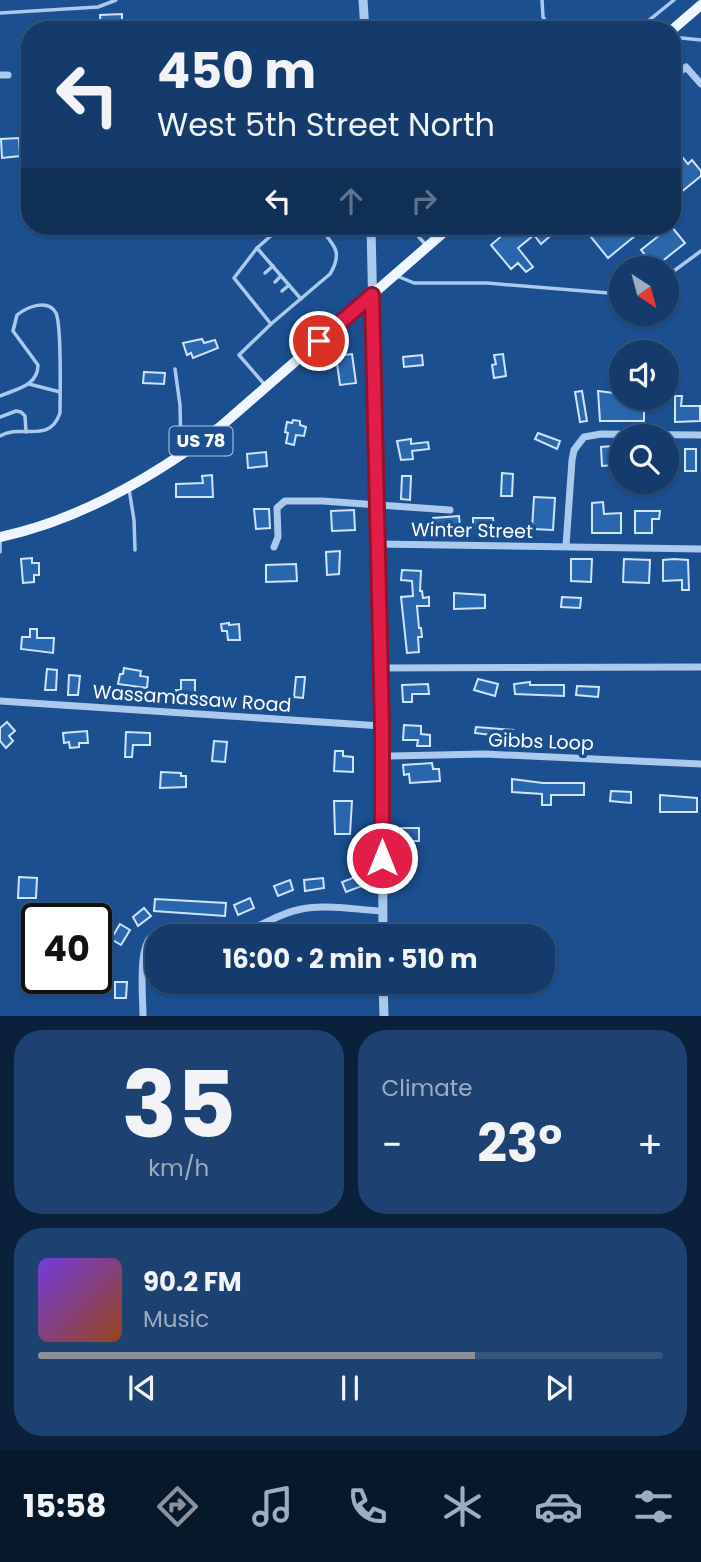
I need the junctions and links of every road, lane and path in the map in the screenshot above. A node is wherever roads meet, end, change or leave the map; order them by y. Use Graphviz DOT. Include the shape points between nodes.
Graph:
graph roads {
  1 [pos="116,0"];
  2 [pos="363,0"];
  3 [pos="542,0"];
  4 [pos="674,0"];
  5 [pos="701,5"];
  6 [pos="0,13"];
  7 [pos="364,21"];
  8 [pos="546,21"];
  9 [pos="648,21"];
  10 [pos="681,22"];
  11 [pos="681,38"];
  12 [pos="701,40"];
  13 [pos="681,71"];
  14 [pos="701,84"];
  15 [pos="272,235"];
  16 [pos="325,235"];
  17 [pos="371,235"];
  18 [pos="419,235"];
  19 [pos="441,235"];
  20 [pos="428,246"];
  21 [pos="257,248"];
  22 [pos="701,251"];
  23 [pos="273,266"];
  24 [pos="679,267"];
  25 [pos="265,273"];
  26 [pos="395,275"];
  27 [pos="281,276"];
  28 [pos="275,282"];
  29 [pos="289,285"];
  30 [pos="249,287"];
  31 [pos="245,290"];
  32 [pos="282,291"];
  33 [pos="609,293"];
  34 [pos="259,295"];
  35 [pos="372,295"];
  36 [pos="301,299"];
  37 [pos="253,300"];
  38 [pos="266,305"];
  39 [pos="260,310"];
  40 [pos="271,324"];
  41 [pos="175,369"];
  42 [pos="29,384"];
  43 [pos="266,387"];
  44 [pos="60,392"];
  45 [pos="0,396"];
  46 [pos="0,417"];
  47 [pos="26,432"];
  48 [pos="701,435"];
  49 [pos="0,436"];
  50 [pos="181,455"];
  51 [pos="129,487"];
  52 [pos="376,505"];
  53 [pos="450,510"];
  54 [pos="0,538"];
  55 [pos="378,544"];
  56 [pos="566,546"];
  57 [pos="274,547"];
  58 [pos="701,549"];
  59 [pos="135,550"];
  60 [pos="0,552"];
  61 [pos="380,667"];
  62 [pos="701,667"];
  63 [pos="0,701"];
  64 [pos="382,726"];
  65 [pos="381,752"];
  66 [pos="701,764"];
  67 [pos="383,911"];
  68 [pos="383,924"];
  69 [pos="383,994"];
  70 [pos="143,1016"];
  71 [pos="384,1016"];
  1 -- 6 [label="lane" via="99,7"];
  2 -- 7 [label="street"];
  3 -- 8 [label="lane"];
  4 -- 9 [label="lane"];
  5 -- 10 [label="main road"];
  11 -- 12 [label="lane"];
  13 -- 14 [label="street" via="686,67"];
  15 -- 21 [label="lane"];
  16 -- 36 [label="lane" via="335,247 336,264"];
  17 -- 35 [label="street"];
  18 -- 20 [label="lane"];
  19 -- 20 [label="main road, US 78"];
  20 -- 26 [label="main road, US 78"];
  21 -- 23 [label="lane"];
  21 -- 31 [label="lane" via="234,278"];
  22 -- 24 [label="lane"];
  23 -- 25 [label="lane"];
  23 -- 27 [label="lane"];
  26 -- 33 [label="lane" via="414,283"];
  26 -- 35 [label="main road, US 78"];
  27 -- 28 [label="lane"];
  27 -- 29 [label="lane"];
  29 -- 32 [label="lane"];
  29 -- 36 [label="lane"];
  30 -- 31 [label="lane"];
  31 -- 37 [label="lane"];
  34 -- 37 [label="lane"];
  35 -- 43 [label="main road, US 78"];
  35 -- 52 [label="street"];
  36 -- 40 [label="lane"];
  37 -- 39 [label="lane"];
  38 -- 39 [label="lane"];
  39 -- 40 [label="lane"];
  40 -- 43 [label="lane" via="239,355"];
  41 -- 50 [label="lane"];
  42 -- 44 [label="lane"];
  42 -- 44 [label="lane" via="38,375 38,365 13,326 21,312 45,305 57,320"];
  42 -- 45 [label="lane"];
  43 -- 50 [label="main road, US 78"];
  44 -- 47 [label="lane" via="55,424 43,431"];
  46 -- 47 [label="lane" via="21,412"];
  47 -- 49 [label="lane"];
  48 -- 56 [label="street" via="584,437 572,460"];
  50 -- 51 [label="main road, US 78"];
  51 -- 54 [label="main road, US 78" via="57,520"];
  51 -- 59 [label="lane"];
  52 -- 53 [label="street"];
  52 -- 55 [label="street"];
  52 -- 57 [label="street" via="285,501 277,508"];
  54 -- 60 [label="lane"];
  55 -- 56 [label="street, Winter Street"];
  55 -- 61 [label="street"];
  56 -- 58 [label="street, Winter Street"];
  61 -- 62 [label="street"];
  61 -- 64 [label="street"];
  63 -- 64 [label="street, Wassamassaw Road"];
  64 -- 65 [label="street"];
  65 -- 66 [label="street, Gibbs Loop" via="391,756 485,754"];
  65 -- 67 [label="street"];
  67 -- 68 [label="street"];
  67 -- 70 [label="street" via="301,909 242,931 175,930 152,936 145,948"];
  69 -- 71 [label="street"];
}
